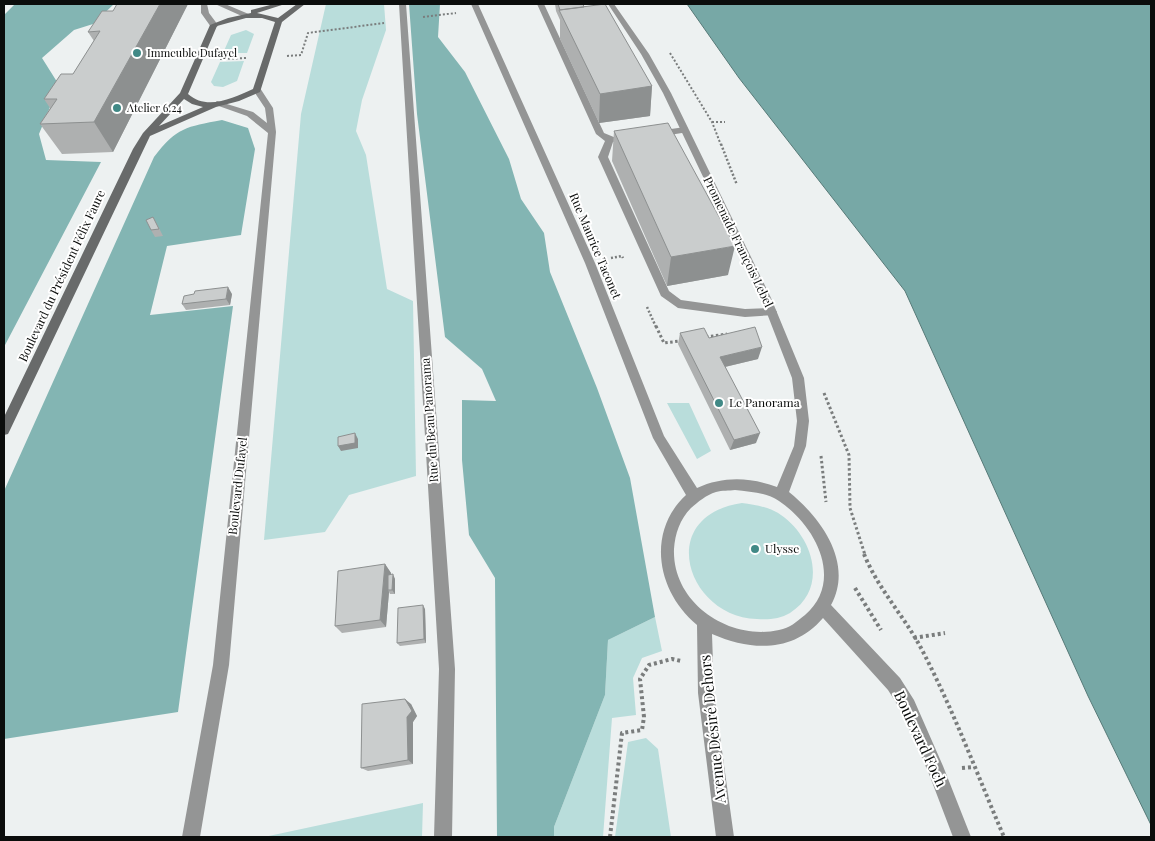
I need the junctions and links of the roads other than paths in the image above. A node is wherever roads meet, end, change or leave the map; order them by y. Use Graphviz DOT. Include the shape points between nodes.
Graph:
graph roads {
  1 [pos="204,4"];
  2 [pos="219,4"];
  3 [pos="280,4"];
  4 [pos="301,4"];
  5 [pos="402,4"];
  6 [pos="474,4"];
  7 [pos="540,4"];
  8 [pos="611,4"];
  9 [pos="247,15"];
  10 [pos="279,21"];
  11 [pos="214,24"];
  12 [pos="257,90"];
  13 [pos="184,94"];
  14 [pos="217,104"];
  15 [pos="685,130"];
  16 [pos="272,132"];
  17 [pos="146,135"];
  18 [pos="648,135"];
  19 [pos="630,138"];
  20 [pos="610,140"];
  21 [pos="771,312"];
  22 [pos="4,430"];
  23 [pos="781,495"];
  24 [pos="694,496"];
  25 [pos="823,606"];
  26 [pos="704,621"];
  27 [pos="191,837"];
  28 [pos="443,837"];
  29 [pos="725,837"];
  30 [pos="962,837"];
  1 -- 11 [label="street" via="205,13"];
  2 -- 9 [label="street"];
  3 -- 9 [label="street"];
  4 -- 10 [label="street"];
  5 -- 28 [label="street, Rue du Beau Panorama" via="447,669"];
  6 -- 24 [label="street, Rue Maurice Taconet" via="590,263 658,438"];
  7 -- 20 [label="street" via="600,134"];
  8 -- 15 [label="street, Promenade François Lebel" via="645,54"];
  9 -- 10 [label="street" via="266,16"];
  9 -- 11 [label="street"];
  10 -- 12 [label="street"];
  11 -- 13 [label="street, Boulevard du Président Félix Faure"];
  12 -- 14 [label="street" via="239,99"];
  12 -- 16 [label="street, Boulevard Dufayel" via="269,108"];
  13 -- 14 [label="street" via="196,103"];
  13 -- 17 [label="street, Boulevard du Président Félix Faure"];
  14 -- 16 [label="street" via="250,114"];
  14 -- 17 [label="street"];
  15 -- 18 [label="street"];
  15 -- 21 [label="street, Promenade François Lebel"];
  16 -- 27 [label="street, Boulevard Dufayel" via="221,665"];
  17 -- 22 [label="street, Boulevard du Président Félix Faure"];
  19 -- 20 [label="street"];
  20 -- 21 [label="street" via="603,158 665,293 678,304 745,313"];
  21 -- 23 [label="street, Promenade François Lebel" via="798,378 803,408 800,446"];
  23 -- 24 [label="street" via="759,486 735,484 714,487"];
  23 -- 25 [label="street" via="803,511 820,532 830,557 831,583"];
  24 -- 26 [label="street" via="672,521 665,554 676,590"];
  25 -- 26 [label="street" via="798,631 761,640 722,632"];
  25 -- 30 [label="street, Boulevard Foch" via="894,684 908,706"];
  26 -- 29 [label="street, Avenue Désiré Dehors" via="706,693"];
}
